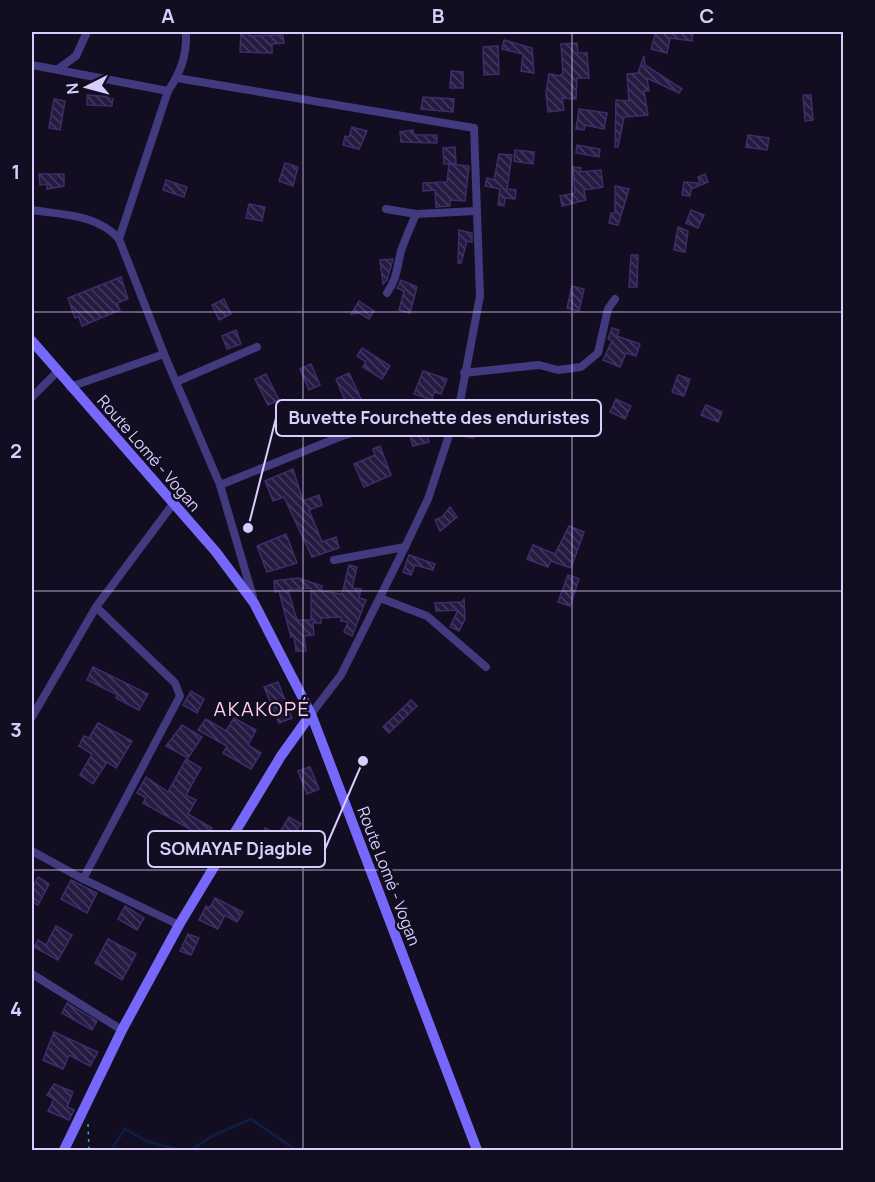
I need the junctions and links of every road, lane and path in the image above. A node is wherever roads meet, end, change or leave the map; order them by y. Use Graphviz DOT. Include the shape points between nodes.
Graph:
graph roads {
  1 [pos="87,32"];
  2 [pos="186,32"];
  3 [pos="32,65"];
  4 [pos="58,69"];
  5 [pos="177,78"];
  6 [pos="168,91"];
  7 [pos="387,208"];
  8 [pos="32,210"];
  9 [pos="476,211"];
  10 [pos="416,214"];
  11 [pos="119,239"];
  12 [pos="387,293"];
  13 [pos="615,299"];
  14 [pos="32,341"];
  15 [pos="257,347"];
  16 [pos="164,354"];
  17 [pos="57,372"];
  18 [pos="464,373"];
  19 [pos="176,382"];
  20 [pos="70,387"];
  21 [pos="32,397"];
  22 [pos="460,402"];
  23 [pos="219,485"];
  24 [pos="173,504"];
  25 [pos="405,547"];
  26 [pos="334,560"];
  27 [pos="380,598"];
  28 [pos="254,603"];
  29 [pos="96,607"];
  30 [pos="486,667"];
  31 [pos="311,714"];
  32 [pos="32,717"];
  33 [pos="32,851"];
  34 [pos="83,879"];
  35 [pos="179,925"];
  36 [pos="32,974"];
  37 [pos="122,1030"];
  38 [pos="82,1114"];
  39 [pos="64,1150"];
  40 [pos="88,1150"];
  41 [pos="477,1150"];
  1 -- 4 [label="street" via="76,56"];
  2 -- 5 [label="street" via="186,55"];
  3 -- 4 [label="street"];
  4 -- 6 [label="street"];
  5 -- 6 [label="street"];
  5 -- 9 [label="street" via="474,128"];
  6 -- 11 [label="street"];
  7 -- 10 [label="street"];
  8 -- 11 [label="street" via="96,220"];
  9 -- 10 [label="street"];
  9 -- 18 [label="street" via="480,296"];
  10 -- 12 [label="street" via="400,255 397,275"];
  11 -- 16 [label="street"];
  13 -- 18 [label="street" via="608,309 598,353 581,367 558,370 539,365"];
  14 -- 17 [label="main road, Route Lomé - Vogan"];
  15 -- 19 [label="street"];
  16 -- 19 [label="street"];
  16 -- 20 [label="street"];
  17 -- 20 [label="main road, Route Lomé - Vogan"];
  17 -- 21 [label="street"];
  18 -- 22 [label="street"];
  19 -- 23 [label="street"];
  20 -- 24 [label="main road, Route Lomé - Vogan"];
  22 -- 23 [label="street" via="342,436"];
  22 -- 25 [label="street" via="431,490"];
  23 -- 28 [label="street"];
  24 -- 28 [label="main road, Route Lomé - Vogan"];
  24 -- 29 [label="street"];
  25 -- 26 [label="street"];
  25 -- 27 [label="street"];
  27 -- 30 [label="street" via="427,616"];
  27 -- 31 [label="street" via="341,675"];
  28 -- 31 [label="main road, Route Lomé - Vogan"];
  29 -- 32 [label="street"];
  29 -- 34 [label="street" via="175,683 180,696"];
  31 -- 35 [label="main road" via="281,756"];
  31 -- 41 [label="main road, Route Lomé - Vogan"];
  33 -- 34 [label="street"];
  34 -- 35 [label="street"];
  35 -- 37 [label="main road"];
  36 -- 37 [label="street"];
  37 -- 38 [label="main road"];
  38 -- 39 [label="main road"];
  38 -- 40 [label="path" via="88,1125"];
}
